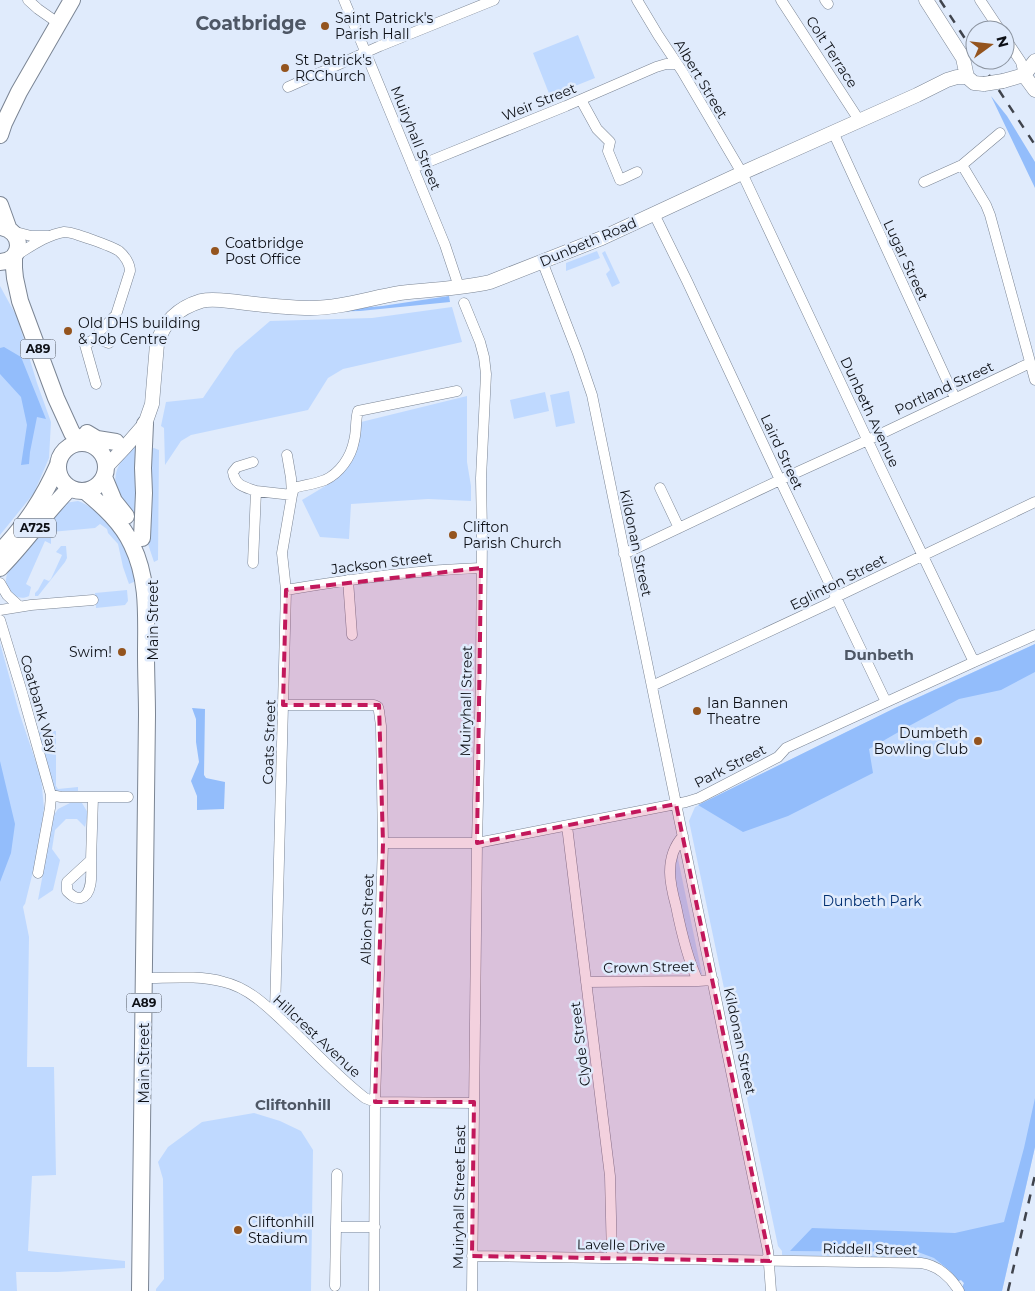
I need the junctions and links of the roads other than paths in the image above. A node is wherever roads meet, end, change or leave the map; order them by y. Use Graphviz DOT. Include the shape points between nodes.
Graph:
graph roads {
  1 [pos="28,0"];
  2 [pos="72,0"];
  3 [pos="344,0"];
  4 [pos="494,0"];
  5 [pos="637,0"];
  6 [pos="781,0"];
  7 [pos="926,0"];
  8 [pos="980,0"];
  9 [pos="993,20"];
  10 [pos="58,23"];
  11 [pos="366,52"];
  12 [pos="1015,52"];
  13 [pos="1035,61"];
  14 [pos="676,64"];
  15 [pos="1024,75"];
  16 [pos="967,77"];
  17 [pos="288,87"];
  18 [pos="1035,90"];
  19 [pos="581,100"];
  20 [pos="859,120"];
  21 [pos="832,132"];
  22 [pos="1000,133"];
  23 [pos="0,135"];
  24 [pos="962,165"];
  25 [pos="413,168"];
  26 [pos="636,172"];
  27 [pos="742,173"];
  28 [pos="924,182"];
  29 [pos="0,205"];
  30 [pos="654,214"];
  31 [pos="7,229"];
  32 [pos="50,236"];
  33 [pos="7,259"];
  34 [pos="542,261"];
  35 [pos="0,269"];
  36 [pos="459,288"];
  37 [pos="20,301"];
  38 [pos="464,304"];
  39 [pos="96,338"];
  40 [pos="109,343"];
  41 [pos="1030,363"];
  42 [pos="1035,380"];
  43 [pos="96,384"];
  44 [pos="457,391"];
  45 [pos="954,398"];
  46 [pos="58,401"];
  47 [pos="143,426"];
  48 [pos="868,440"];
  49 [pos="116,442"];
  50 [pos="87,444"];
  51 [pos="287,455"];
  52 [pos="59,461"];
  53 [pos="253,462"];
  54 [pos="105,472"];
  55 [pos="780,480"];
  56 [pos="660,488"];
  57 [pos="77,489"];
  58 [pos="256,491"];
  59 [pos="292,495"];
  60 [pos="1035,502"];
  61 [pos="680,528"];
  62 [pos="142,538"];
  63 [pos="624,554"];
  64 [pos="922,556"];
  65 [pos="2,560"];
  66 [pos="253,563"];
  67 [pos="481,568"];
  68 [pos="348,580"];
  69 [pos="0,585"];
  70 [pos="286,590"];
  71 [pos="836,597"];
  72 [pos="94,600"];
  73 [pos="19,606"];
  74 [pos="0,610"];
  75 [pos="0,620"];
  76 [pos="1035,635"];
  77 [pos="352,636"];
  78 [pos="974,662"];
  79 [pos="652,686"];
  80 [pos="886,702"];
  81 [pos="283,705"];
  82 [pos="147,715"];
  83 [pos="51,795"];
  84 [pos="93,797"];
  85 [pos="128,797"];
  86 [pos="676,804"];
  87 [pos="567,826"];
  88 [pos="683,836"];
  89 [pos="383,843"];
  90 [pos="477,843"];
  91 [pos="91,860"];
  92 [pos="38,873"];
  93 [pos="144,978"];
  94 [pos="713,980"];
  95 [pos="698,981"];
  96 [pos="586,982"];
  97 [pos="275,1013"];
  98 [pos="376,1102"];
  99 [pos="474,1103"];
  100 [pos="336,1174"];
  101 [pos="336,1226"];
  102 [pos="375,1227"];
  103 [pos="472,1256"];
  104 [pos="769,1256"];
  105 [pos="612,1258"];
  106 [pos="335,1286"];
  107 [pos="956,1290"];
  108 [pos="140,1291"];
  109 [pos="374,1291"];
  110 [pos="472,1291"];
  111 [pos="770,1291"];
  1 -- 10 [label="street"];
  2 -- 10 [label="main road"];
  3 -- 11 [label="street, Muiryhall Street"];
  4 -- 11 [label="street"];
  5 -- 14 [label="street, Albert Street"];
  6 -- 20 [label="street, Colt Terrace"];
  7 -- 16 [label="main road" via="962,58"];
  8 -- 9 [label="street"];
  10 -- 23 [label="main road" via="19,92"];
  11 -- 17 [label="street"];
  11 -- 25 [label="street, Muiryhall Street"];
  12 -- 15 [label="street" via="1022,62"];
  13 -- 15 [label="main road"];
  14 -- 19 [label="street, Weir Street" via="656,67"];
  14 -- 27 [label="street, Albert Street"];
  15 -- 16 [label="main road, bridge" via="984,84"];
  15 -- 18 [label="main road"];
  16 -- 20 [label="main road, Dunbeth Road" via="947,80"];
  19 -- 25 [label="street, Weir Street"];
  19 -- 26 [label="street" via="597,129 610,142 608,151 620,180"];
  20 -- 21 [label="main road, Dunbeth Road"];
  21 -- 27 [label="main road, Dunbeth Road"];
  21 -- 45 [label="street, Lugar Street"];
  22 -- 24 [label="street"];
  24 -- 28 [label="street"];
  24 -- 41 [label="street" via="990,215"];
  25 -- 36 [label="street, Muiryhall Street"];
  27 -- 30 [label="main road, Dunbeth Road"];
  27 -- 48 [label="street, Dunbeth Avenue"];
  29 -- 31 [label="main road, A89"];
  30 -- 34 [label="main road, Dunbeth Road"];
  30 -- 55 [label="street, Laird Street"];
  31 -- 32 [label="street" via="31,236"];
  31 -- 33 [label="main road, A89" via="18,240 18,246"];
  32 -- 33 [label="street"];
  32 -- 39 [label="street" via="73,233 119,251 128,261 130,271 116,315"];
  33 -- 37 [label="main road, A89"];
  34 -- 36 [label="main road, Dunbeth Road" via="490,282"];
  34 -- 63 [label="street, Kildonan Street" via="592,395"];
  35 -- 37 [label="main road, A89"];
  36 -- 47 [label="main road, Dunbeth Road" via="430,289 323,307 210,300 186,306 176,313 160,335 152,404"];
  37 -- 46 [label="main road, A89"];
  38 -- 67 [label="street, Muiryhall Street" via="484,357 486,374"];
  39 -- 40 [label="street"];
  39 -- 43 [label="street" via="85,346"];
  41 -- 42 [label="street"];
  41 -- 45 [label="street, Portland Street"];
  44 -- 59 [label="street" via="358,411 354,443 348,459 324,480 294,488"];
  45 -- 48 [label="street, Portland Street"];
  46 -- 49 [label="main road" via="82,430 97,439"];
  46 -- 50 [label="main road, A89" via="72,433"];
  46 -- 52 [label="main road, A89" via="63,446"];
  47 -- 49 [label="main road"];
  47 -- 54 [label="main road"];
  47 -- 62 [label="main road"];
  48 -- 55 [label="street, Portland Street"];
  48 -- 64 [label="street, Dunbeth Avenue"];
  49 -- 50 [label="main road" via="104,446"];
  50 -- 52 [label="main road" via="74,444 67,448"];
  50 -- 54 [label="main road, A89" via="103,455"];
  51 -- 59 [label="street, Coats Street"];
  52 -- 57 [label="main road, A89" via="62,480"];
  52 -- 65 [label="main road, A725" via="39,504"];
  53 -- 58 [label="street" via="237,467 233,472 237,483"];
  54 -- 57 [label="main road" via="96,486"];
  54 -- 62 [label="main road, Main Street / A89" via="114,501"];
  55 -- 61 [label="street, Portland Street"];
  55 -- 71 [label="street, Laird Street"];
  56 -- 61 [label="street"];
  57 -- 65 [label="main road, A725" via="55,503"];
  57 -- 82 [label="main road, Main Street / A89" via="106,508 129,538 143,575 147,613"];
  58 -- 59 [label="street"];
  58 -- 66 [label="street"];
  59 -- 70 [label="street, Coats Street" via="282,553"];
  60 -- 64 [label="street, Eglinton Street"];
  61 -- 63 [label="street, Portland Street"];
  62 -- 82 [label="main road, Main Street / A89" via="151,565 154,589 153,681"];
  63 -- 79 [label="street, Kildonan Street"];
  64 -- 71 [label="street, Eglinton Street"];
  64 -- 78 [label="street, Dunbeth Avenue"];
  65 -- 69 [label="street"];
  67 -- 68 [label="street, Jackson Street"];
  67 -- 90 [label="street, Muiryhall Street"];
  68 -- 70 [label="street, Jackson Street"];
  68 -- 77 [label="street"];
  69 -- 73 [label="street"];
  70 -- 81 [label="street, Coats Street"];
  71 -- 79 [label="street, Eglinton Street" via="832,602"];
  71 -- 80 [label="street, Laird Street"];
  72 -- 73 [label="street"];
  73 -- 74 [label="street"];
  75 -- 83 [label="street, Coatbank Way"];
  76 -- 78 [label="street, Park Street"];
  78 -- 80 [label="street, Park Street"];
  79 -- 86 [label="street, Kildonan Street"];
  80 -- 86 [label="street, Park Street" via="786,748 778,757 699,798"];
  81 -- 89 [label="street, Albion Street" via="378,706"];
  81 -- 97 [label="street, Coats Street"];
  82 -- 93 [label="main road, Main Street / A89"];
  83 -- 84 [label="street"];
  83 -- 92 [label="street, Coatbank Way"];
  84 -- 85 [label="street"];
  84 -- 91 [label="street"];
  86 -- 87 [label="street, Park Street"];
  86 -- 88 [label="street, Kildonan Street"];
  87 -- 90 [label="street, Park Street"];
  87 -- 96 [label="street, Clyde Street"];
  88 -- 94 [label="street, Kildonan Street"];
  88 -- 95 [label="street" via="673,851 670,873 681,928"];
  89 -- 90 [label="street, Park Street"];
  89 -- 98 [label="street, Albion Street"];
  90 -- 99 [label="street, Muiryhall Street"];
  93 -- 97 [label="street, Hillcrest Avenue" via="193,978 232,984"];
  93 -- 108 [label="main road, Main Street / A89"];
  94 -- 95 [label="street, Crown Street"];
  94 -- 104 [label="street, Kildonan Street"];
  95 -- 96 [label="street, Crown Street"];
  96 -- 105 [label="street, Clyde Street" via="610,1176"];
  97 -- 98 [label="street, Hillcrest Avenue" via="358,1093"];
  98 -- 99 [label="street, Hillcrest Avenue"];
  98 -- 102 [label="street, Albion Street"];
  99 -- 103 [label="street, Muiryhall Street East"];
  100 -- 101 [label="street"];
  101 -- 102 [label="street"];
  101 -- 106 [label="street"];
  102 -- 109 [label="street, Albion Street"];
  103 -- 105 [label="street, Lavelle Drive"];
  103 -- 110 [label="street, Muiryhall Street East"];
  104 -- 105 [label="street, Lavelle Drive"];
  104 -- 107 [label="street, Riddell Street" via="929,1264 944,1273"];
  104 -- 111 [label="street, Kildonan Street"];
}
